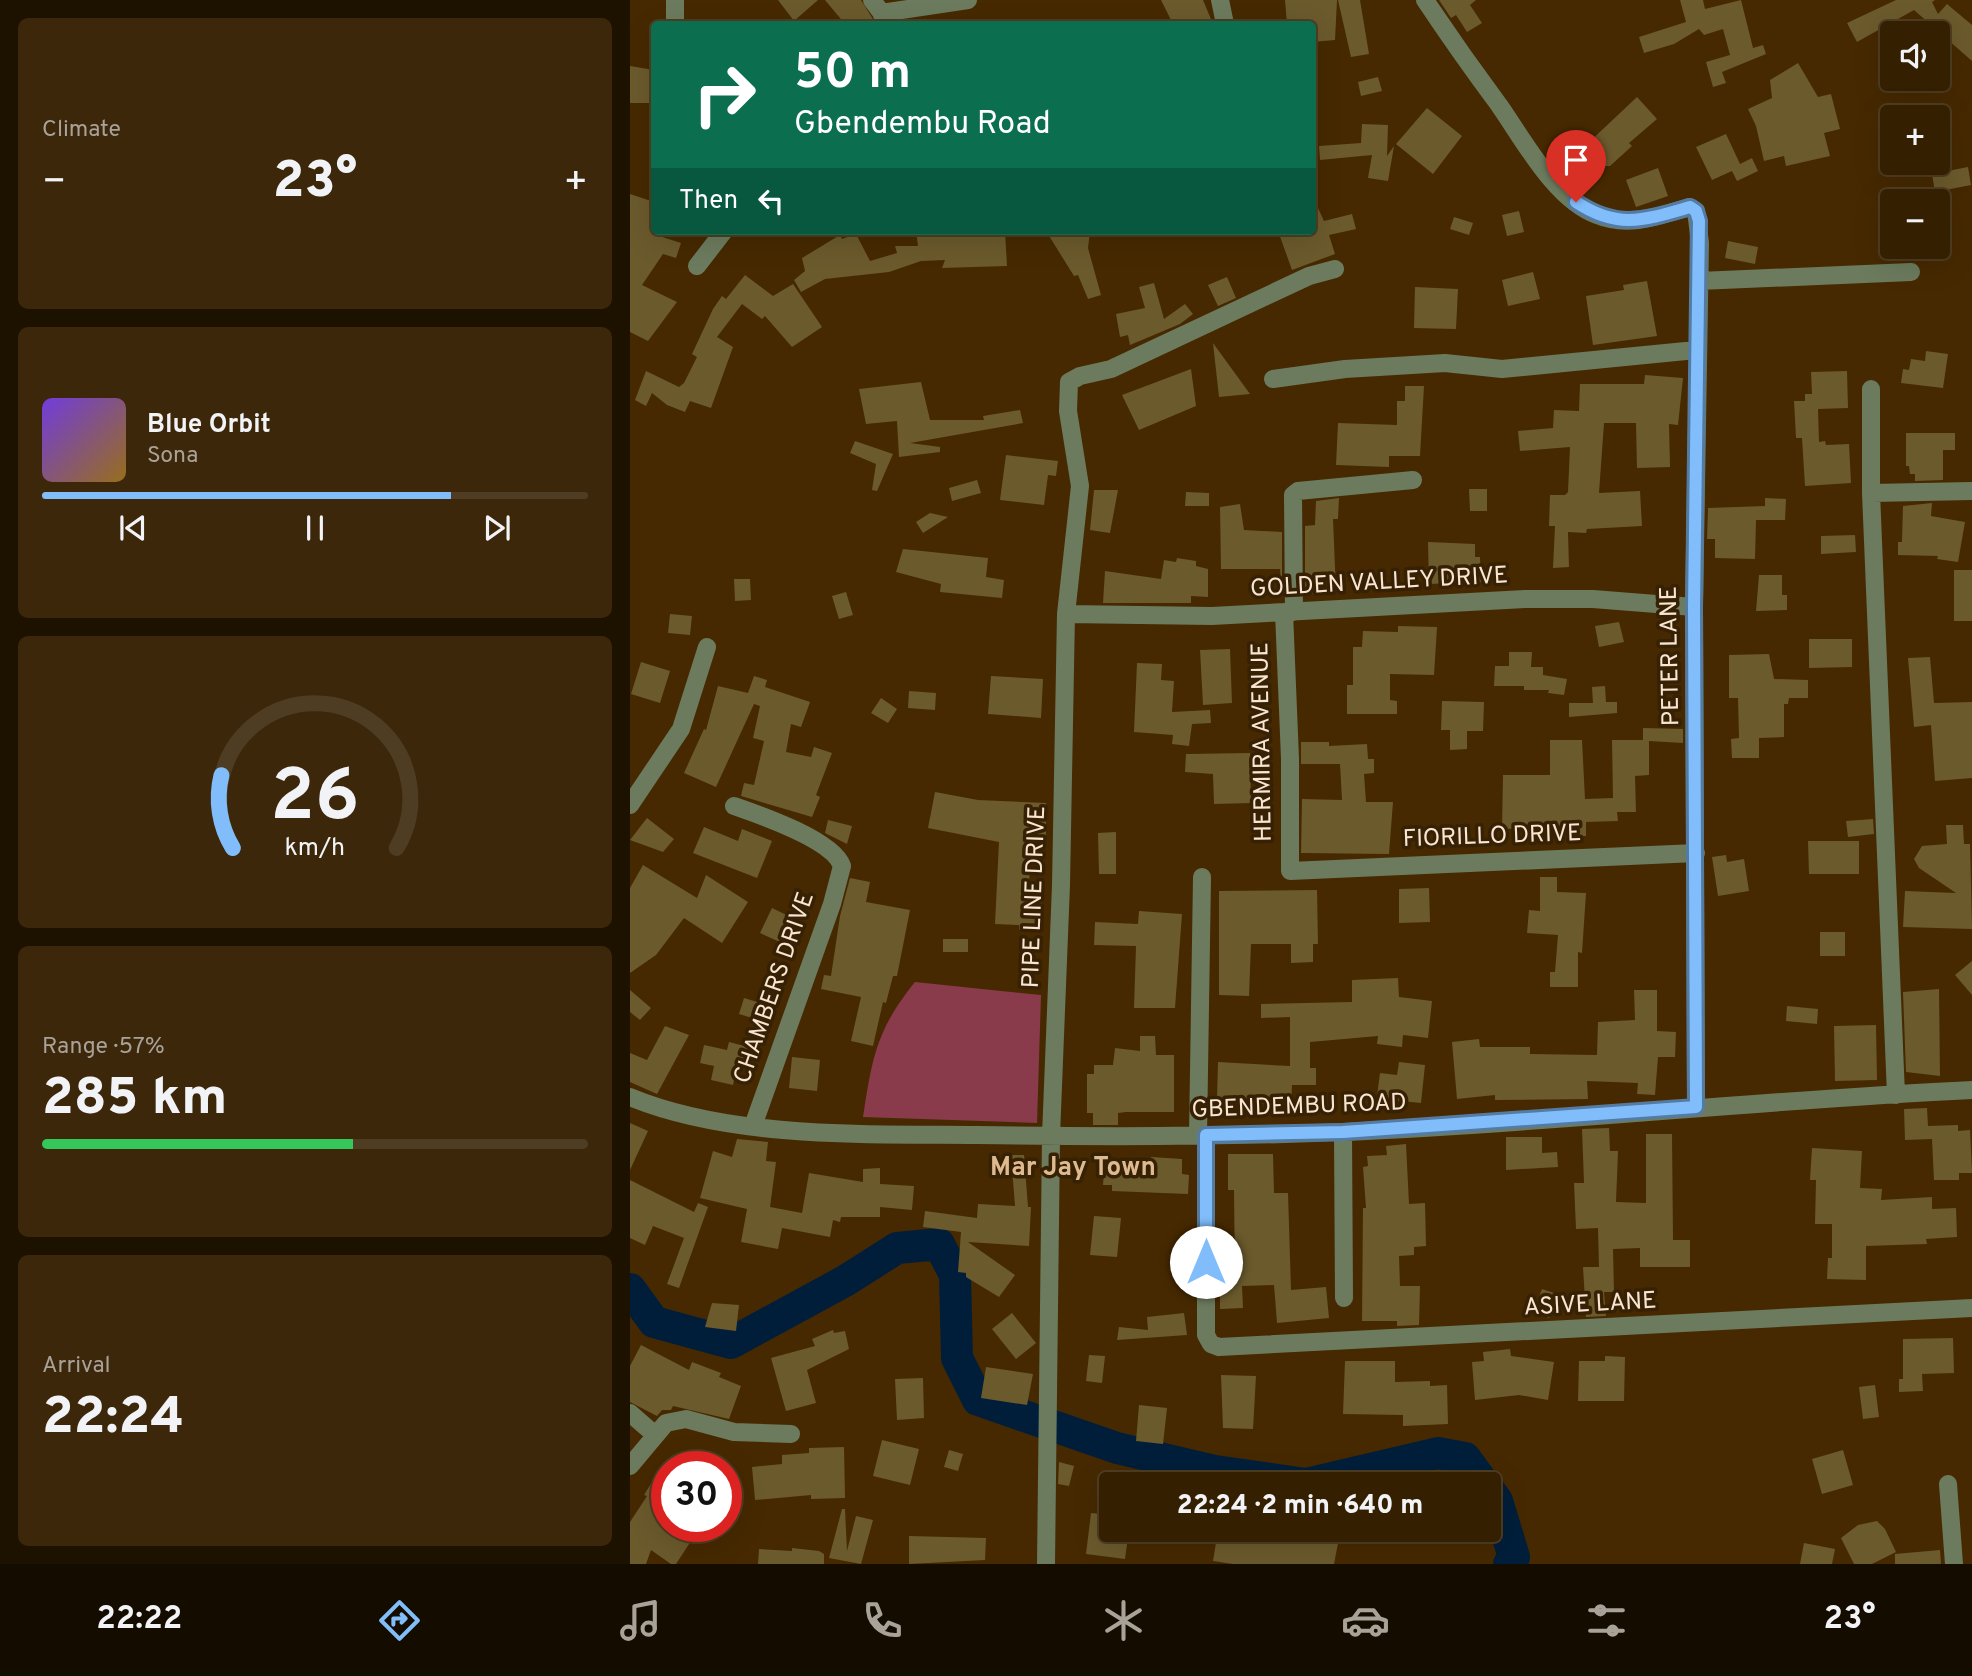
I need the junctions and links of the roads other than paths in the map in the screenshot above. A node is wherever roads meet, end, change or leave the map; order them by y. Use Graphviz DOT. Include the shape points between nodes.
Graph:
graph roads {
  1 [pos="675,0"];
  2 [pos="968,0"];
  3 [pos="1220,0"];
  4 [pos="1425,0"];
  5 [pos="881,13"];
  6 [pos="675,21"];
  7 [pos="1224,21"];
  8 [pos="721,235"];
  9 [pos="697,266"];
  10 [pos="1335,269"];
  11 [pos="1911,272"];
  12 [pos="1699,281"];
  13 [pos="1696,351"];
  14 [pos="1273,379"];
  15 [pos="1871,388"];
  16 [pos="1413,480"];
  17 [pos="1972,491"];
  18 [pos="1871,493"];
  19 [pos="1694,607"];
  20 [pos="1289,612"];
  21 [pos="1066,614"];
  22 [pos="707,647"];
  23 [pos="634,796"];
  24 [pos="734,806"];
  25 [pos="1696,853"];
  26 [pos="1290,870"];
  27 [pos="1202,877"];
  28 [pos="1972,1090"];
  29 [pos="1896,1095"];
  30 [pos="630,1097"];
  31 [pos="1696,1107"];
  32 [pos="753,1126"];
  33 [pos="1343,1132"];
  34 [pos="1202,1135"];
  35 [pos="1051,1136"];
  36 [pos="1344,1298"];
  37 [pos="1972,1308"];
  38 [pos="630,1413"];
  39 [pos="654,1434"];
  40 [pos="791,1434"];
  41 [pos="630,1466"];
  42 [pos="1948,1484"];
  43 [pos="1046,1564"];
  44 [pos="1954,1564"];
  1 -- 6 [label="street"];
  2 -- 5 [label="street"];
  3 -- 7 [label="street"];
  4 -- 12 [label="street, PETER LANE" via="1547,174 1576,202 1596,215 1639,222 1690,207 1696,211"];
  8 -- 9 [label="street"];
  10 -- 21 [label="street, PIPE LINE DRIVE" via="1309,276 1111,369 1069,382 1068,411 1080,486"];
  11 -- 12 [label="street"];
  12 -- 13 [label="street, PETER LANE"];
  13 -- 14 [label="street" via="1502,369 1445,363 1345,369"];
  13 -- 19 [label="street, PETER LANE"];
  15 -- 18 [label="street"];
  16 -- 20 [label="street, HERMIRA AVENUE" via="1293,495"];
  17 -- 18 [label="street"];
  18 -- 29 [label="street"];
  19 -- 20 [label="street, GOLDEN VALLEY DRIVE" via="1525,599"];
  19 -- 25 [label="street, PETER LANE"];
  20 -- 21 [label="street, GOLDEN VALLEY DRIVE"];
  20 -- 26 [label="street, HERMIRA AVENUE"];
  21 -- 35 [label="street, PIPE LINE DRIVE"];
  22 -- 23 [label="street" via="681,729"];
  24 -- 32 [label="street, CHAMBERS DRIVE" via="832,850 842,866"];
  25 -- 26 [label="street, FIORILLO DRIVE"];
  25 -- 31 [label="street, PETER LANE"];
  27 -- 34 [label="street"];
  28 -- 29 [label="street, GBENDEMBU ROAD"];
  29 -- 31 [label="street, GBENDEMBU ROAD"];
  30 -- 32 [label="street, GBENDEMBU ROAD" via="690,1116"];
  31 -- 33 [label="street, GBENDEMBU ROAD"];
  32 -- 35 [label="street, GBENDEMBU ROAD" via="870,1134"];
  33 -- 34 [label="street, GBENDEMBU ROAD"];
  33 -- 36 [label="street"];
  34 -- 35 [label="street, GBENDEMBU ROAD"];
  34 -- 37 [label="street, ASIVE LANE" via="1206,1335 1219,1347"];
  35 -- 43 [label="street, PIPE LINE DRIVE"];
  38 -- 39 [label="street"];
  39 -- 40 [label="street" via="666,1423 686,1419 734,1432"];
  39 -- 41 [label="street"];
  42 -- 44 [label="street"];
}
